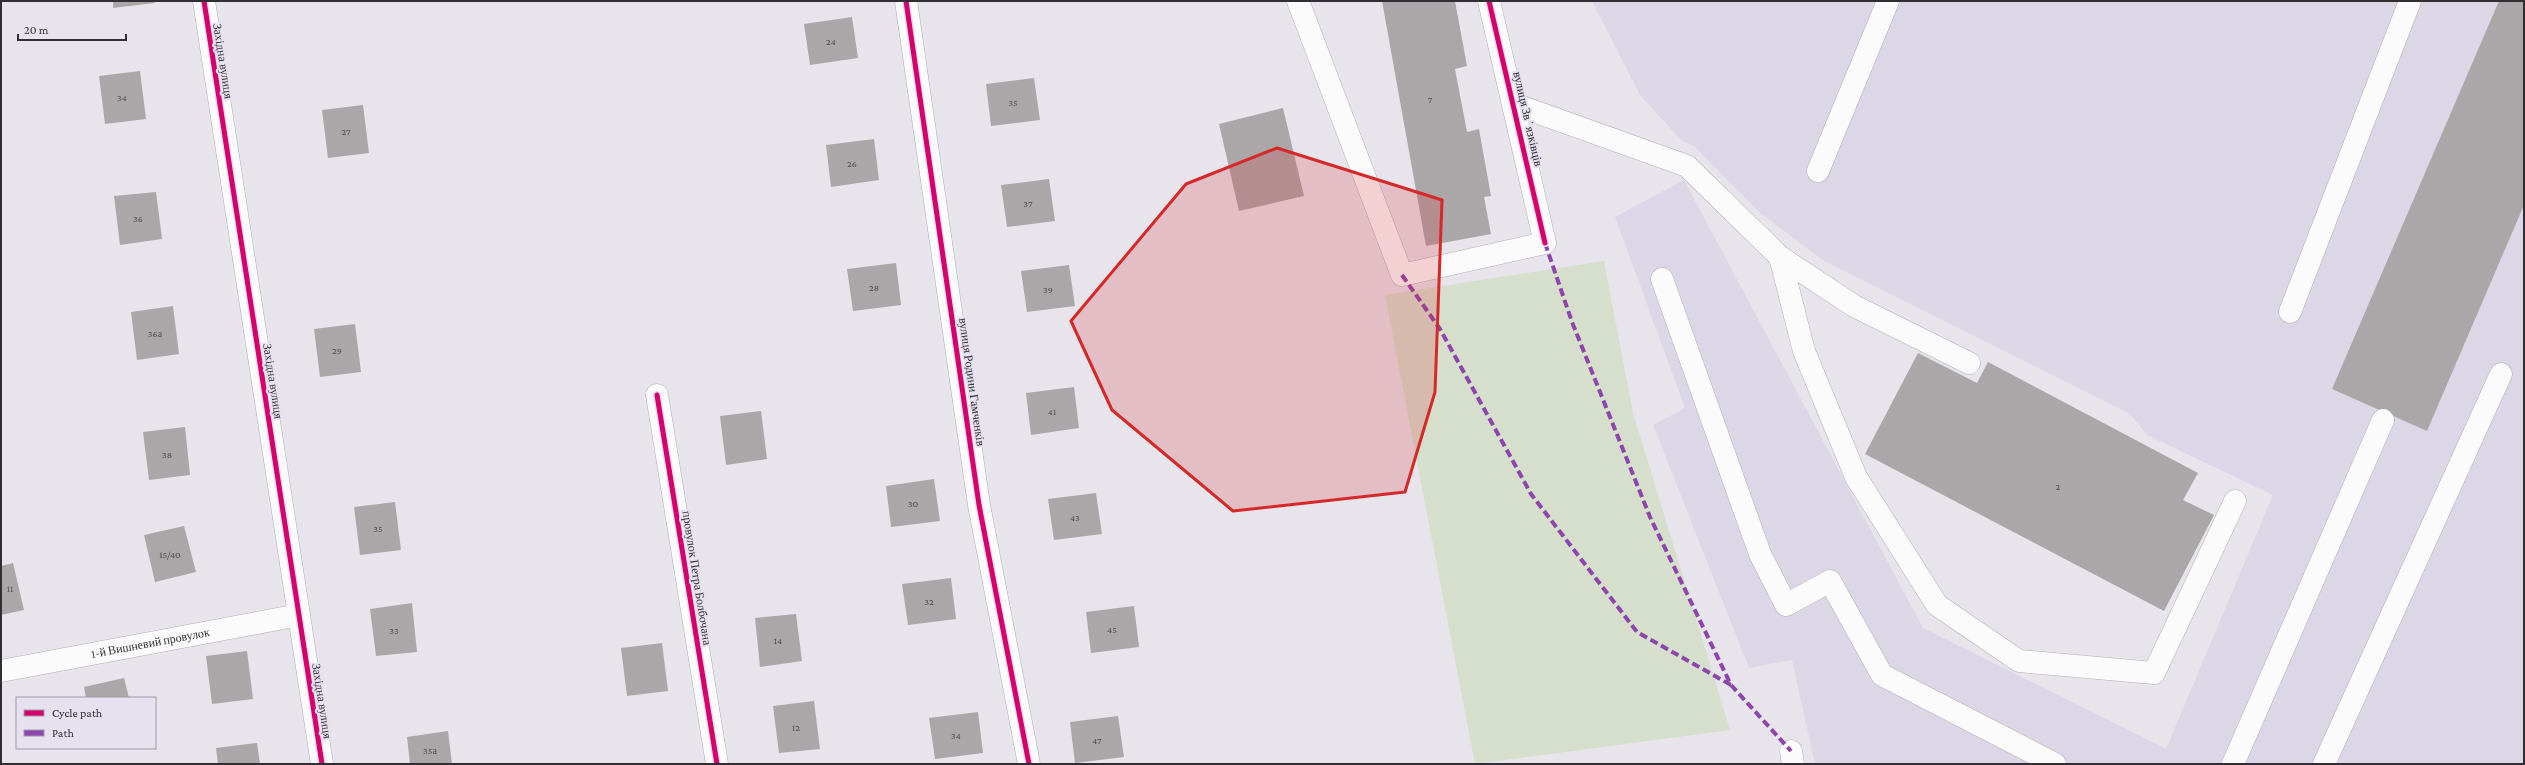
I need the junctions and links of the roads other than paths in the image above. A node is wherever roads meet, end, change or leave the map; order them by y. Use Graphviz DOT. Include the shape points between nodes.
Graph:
graph roads {
  1 [pos="204,1"];
  2 [pos="906,1"];
  3 [pos="1298,1"];
  4 [pos="1490,1"];
  5 [pos="1888,1"];
  6 [pos="2410,1"];
  7 [pos="1514,104"];
  8 [pos="1818,172"];
  9 [pos="1780,257"];
  10 [pos="1662,278"];
  11 [pos="2290,312"];
  12 [pos="1969,363"];
  13 [pos="2501,374"];
  14 [pos="657,395"];
  15 [pos="2383,420"];
  16 [pos="2235,501"];
  17 [pos="299,615"];
  18 [pos="1,671"];
  19 [pos="322,764"];
  20 [pos="717,764"];
  21 [pos="1029,764"];
  22 [pos="2055,764"];
  23 [pos="2233,764"];
  24 [pos="2324,764"];
  1 -- 17 [label="street, Західна вулиця"];
  2 -- 21 [label="street, вулиця Родини Гамченків" via="979,505"];
  3 -- 7 [label="street, вулиця Звʼязківців" via="1402,275 1545,243"];
  4 -- 7 [label="street, вулиця Звʼязківців"];
  5 -- 8 [label="street"];
  6 -- 11 [label="street"];
  7 -- 9 [label="street" via="1687,166"];
  9 -- 12 [label="street" via="1854,306"];
  9 -- 16 [label="street" via="1804,351 1856,477 1937,605 2019,661 2154,673"];
  10 -- 22 [label="street" via="1760,554 1786,605 1830,581 1882,676"];
  13 -- 24 [label="street"];
  14 -- 20 [label="street, провулок Петра Болбочана"];
  15 -- 23 [label="street"];
  17 -- 18 [label="street, 1-й Вишневий провулок"];
  17 -- 19 [label="street, Західна вулиця"];
}
